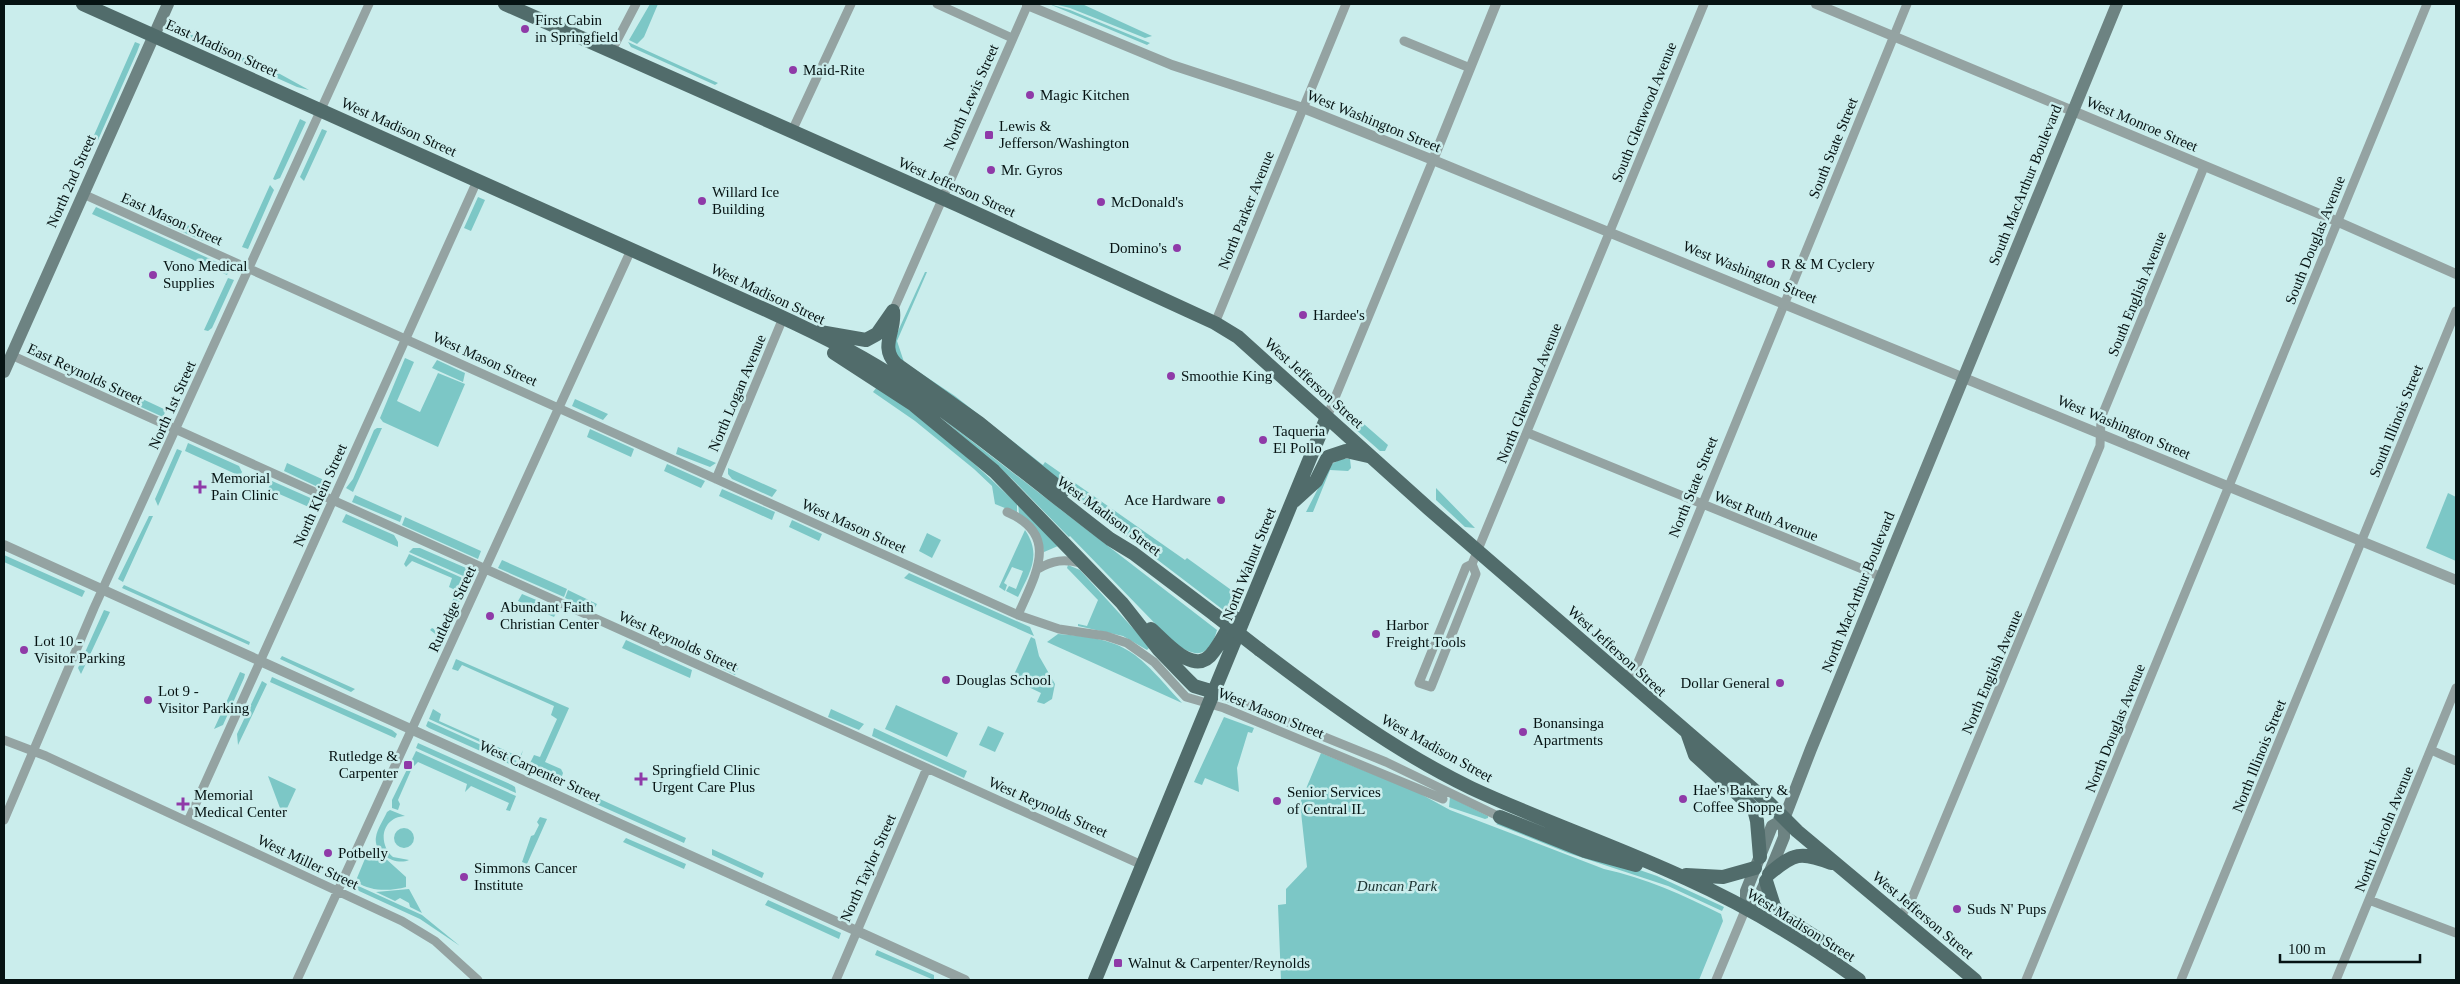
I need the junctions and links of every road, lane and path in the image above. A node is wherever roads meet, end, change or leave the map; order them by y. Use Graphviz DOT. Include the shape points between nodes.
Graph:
graph roads {
  1 [pos="84,4"];
  2 [pos="168,4"];
  3 [pos="369,4"];
  4 [pos="505,4"];
  5 [pos="636,4"];
  6 [pos="851,4"];
  7 [pos="937,4"];
  8 [pos="1346,4"];
  9 [pos="1496,4"];
  10 [pos="1704,4"];
  11 [pos="1816,4"];
  12 [pos="1907,4"];
  13 [pos="2117,4"];
  14 [pos="2427,4"];
  15 [pos="1027,5"];
  16 [pos="154,36"];
  17 [pos="1893,36"];
  18 [pos="1012,38"];
  19 [pos="1404,41"];
  20 [pos="612,52"];
  21 [pos="1470,68"];
  22 [pos="1303,108"];
  23 [pos="321,110"];
  24 [pos="2073,111"];
  25 [pos="792,131"];
  26 [pos="1433,160"];
  27 [pos="2204,167"];
  28 [pos="477,181"];
  29 [pos="83,194"];
  30 [pos="942,198"];
  31 [pos="2338,222"];
  32 [pos="1611,232"];
  33 [pos="631,250"];
  34 [pos="249,269"];
  35 [pos="2456,274"];
  36 [pos="1784,303"];
  37 [pos="893,311"];
  38 [pos="2456,311"];
  39 [pos="783,318"];
  40 [pos="1215,323"];
  41 [pos="807,330"];
  42 [pos="406,339"];
  43 [pos="11,355"];
  44 [pos="4,372"];
  45 [pos="1964,378"];
  46 [pos="558,408"];
  47 [pos="1327,417"];
  48 [pos="176,430"];
  49 [pos="1528,433"];
  50 [pos="2099,434"];
  51 [pos="1371,456"];
  52 [pos="716,479"];
  53 [pos="2229,487"];
  54 [pos="332,501"];
  55 [pos="1291,504"];
  56 [pos="1702,504"];
  57 [pos="1007,512"];
  58 [pos="2362,542"];
  59 [pos="4,545"];
  60 [pos="1478,550"];
  61 [pos="1133,553"];
  62 [pos="1084,564"];
  63 [pos="1472,564"];
  64 [pos="485,569"];
  65 [pos="1038,569"];
  66 [pos="1882,578"];
  67 [pos="2456,580"];
  68 [pos="103,589"];
  69 [pos="1251,601"];
  70 [pos="1122,603"];
  71 [pos="1018,614"];
  72 [pos="261,660"];
  73 [pos="1624,679"];
  74 [pos="2456,688"];
  75 [pos="1212,697"];
  76 [pos="412,730"];
  77 [pos="1688,735"];
  78 [pos="4,740"];
  79 [pos="32,750"];
  80 [pos="2431,750"];
  81 [pos="2456,761"];
  82 [pos="927,768"];
  83 [pos="1443,799"];
  84 [pos="1500,817"];
  85 [pos="1784,819"];
  86 [pos="4,820"];
  87 [pos="188,821"];
  88 [pos="1757,862"];
  89 [pos="1142,865"];
  90 [pos="1838,866"];
  91 [pos="1677,875"];
  92 [pos="1768,877"];
  93 [pos="338,891"];
  94 [pos="2369,900"];
  95 [pos="1746,908"];
  96 [pos="1900,918"];
  97 [pos="856,931"];
  98 [pos="2456,933"];
  99 [pos="1855,977"];
  100 [pos="297,980"];
  101 [pos="478,980"];
  102 [pos="836,980"];
  103 [pos="965,980"];
  104 [pos="1095,980"];
  105 [pos="1716,980"];
  106 [pos="1975,980"];
  107 [pos="2026,980"];
  108 [pos="2181,980"];
  109 [pos="2336,980"];
  1 -- 16 [label="main road, East Madison Street"];
  2 -- 16 [label="main road, North 2nd Street"];
  3 -- 23 [label="street, North 1st Street"];
  4 -- 20 [label="main road, West Jefferson Street"];
  5 -- 20 [label="street"];
  6 -- 25 [label="street"];
  7 -- 18 [label="street"];
  8 -- 22 [label="street, North Parker Avenue"];
  9 -- 21 [label="street"];
  10 -- 32 [label="street, South Glenwood Avenue"];
  11 -- 17 [label="street, West Monroe Street"];
  12 -- 17 [label="street, South State Street"];
  13 -- 24 [label="main road, South MacArthur Boulevard"];
  14 -- 31 [label="street, South Douglas Avenue"];
  15 -- 18 [label="street, North Lewis Street"];
  15 -- 22 [label="street, West Washington Street" via="1172,65"];
  16 -- 23 [label="main road, East Madison Street"];
  16 -- 29 [label="main road, North 2nd Street"];
  17 -- 24 [label="street, West Monroe Street"];
  17 -- 36 [label="street, South State Street"];
  18 -- 30 [label="street, North Lewis Street"];
  19 -- 21 [label="street"];
  20 -- 25 [label="main road, West Jefferson Street"];
  21 -- 26 [label="street"];
  22 -- 26 [label="street, West Washington Street"];
  22 -- 40 [label="street, North Parker Avenue"];
  23 -- 28 [label="main road, West Madison Street"];
  23 -- 34 [label="street, North 1st Street"];
  24 -- 27 [label="street, West Monroe Street"];
  24 -- 45 [label="main road, South MacArthur Boulevard"];
  25 -- 30 [label="main road, West Jefferson Street"];
  26 -- 32 [label="street, West Washington Street"];
  26 -- 47 [label="street, North Walnut Street"];
  27 -- 31 [label="street, West Monroe Street"];
  27 -- 50 [label="street, South English Avenue" via="2100,418"];
  28 -- 33 [label="main road, West Madison Street"];
  28 -- 42 [label="street, North Klein Street"];
  29 -- 34 [label="street, East Mason Street"];
  29 -- 43 [label="main road, North 2nd Street"];
  30 -- 37 [label="street, North Lewis Street"];
  30 -- 40 [label="main road, West Jefferson Street"];
  31 -- 35 [label="street, West Monroe Street"];
  31 -- 53 [label="street, South Douglas Avenue"];
  32 -- 36 [label="street, West Washington Street"];
  32 -- 49 [label="street, North Glenwood Avenue"];
  33 -- 39 [label="main road, West Madison Street"];
  33 -- 46 [label="street, Rutledge Street"];
  34 -- 42 [label="street, West Mason Street"];
  34 -- 48 [label="street, North 1st Street"];
  36 -- 45 [label="street, West Washington Street"];
  36 -- 56 [label="street, North State Street"];
  37 -- 41 [label="main road" via="877,334 866,340"];
  37 -- 61 [label="main road" via="895,322 887,345 896,364 979,423"];
  38 -- 58 [label="street, South Illinois Street"];
  39 -- 41 [label="main road, West Madison Street"];
  39 -- 52 [label="street, North Logan Avenue"];
  40 -- 47 [label="main road, West Jefferson Street" via="1247,344"];
  41 -- 61 [label="main road, West Madison Street" via="901,382"];
  41 -- 62 [label="main road" via="820,345 914,405 967,447 1019,495"];
  42 -- 46 [label="street, West Mason Street"];
  42 -- 54 [label="street, North Klein Street"];
  43 -- 44 [label="main road, North 2nd Street"];
  43 -- 48 [label="street, East Reynolds Street"];
  45 -- 50 [label="street, West Washington Street"];
  45 -- 66 [label="main road, North MacArthur Boulevard"];
  46 -- 52 [label="street, West Mason Street"];
  46 -- 64 [label="street, Rutledge Street"];
  47 -- 51 [label="main road, West Jefferson Street"];
  47 -- 55 [label="main road, North Walnut Street"];
  48 -- 54 [label="street, West Reynolds Street"];
  48 -- 68 [label="street, North 1st Street"];
  49 -- 56 [label="street, West Ruth Avenue"];
  49 -- 60 [label="street, North Glenwood Avenue"];
  50 -- 53 [label="street, West Washington Street"];
  50 -- 96 [label="street, North English Avenue" via="2100,446 2084,486 1910,903"];
  51 -- 55 [label="main road" via="1346,451 1328,457 1316,481"];
  51 -- 60 [label="main road, West Jefferson Street"];
  52 -- 71 [label="street, West Mason Street"];
  53 -- 58 [label="street, West Washington Street"];
  53 -- 107 [label="street, North Douglas Avenue"];
  54 -- 64 [label="street, West Reynolds Street"];
  54 -- 72 [label="street, North Klein Street"];
  55 -- 69 [label="main road, North Walnut Street"];
  56 -- 66 [label="street, West Ruth Avenue"];
  56 -- 73 [label="street, North State Street" via="1636,667"];
  57 -- 65 [label="street" via="1033,531 1040,548"];
  58 -- 67 [label="street, West Washington Street"];
  58 -- 108 [label="street, North Illinois Street"];
  59 -- 68 [label="street, West Carpenter Street"];
  60 -- 63 [label="street, North Glenwood Avenue"];
  60 -- 73 [label="main road, West Jefferson Street"];
  61 -- 91 [label="main road, West Madison Street, bridge" via="1332,704 1414,757 1470,787"];
  62 -- 65 [label="street" via="1063,560"];
  62 -- 70 [label="main road"];
  63 -- 63 [label="street, North Glenwood Avenue" via="1466,567 1419,682 1431,687 1476,574"];
  64 -- 76 [label="street, Rutledge Street"];
  64 -- 82 [label="street, West Reynolds Street"];
  65 -- 71 [label="street"];
  66 -- 85 [label="main road, North MacArthur Boulevard"];
  68 -- 72 [label="street, West Carpenter Street"];
  68 -- 79 [label="street, North 1st Street"];
  69 -- 70 [label="main road" via="1233,619 1211,656 1198,661 1182,657"];
  69 -- 75 [label="main road, North Walnut Street"];
  70 -- 75 [label="main road" via="1159,650 1194,686"];
  71 -- 75 [label="street, West Mason Street" via="1070,632 1106,636 1127,643 1154,662 1186,697"];
  72 -- 76 [label="street, West Carpenter Street"];
  72 -- 87 [label="street, North Klein Street"];
  73 -- 77 [label="main road, West Jefferson Street"];
  74 -- 80 [label="street, North Lincoln Avenue"];
  75 -- 83 [label="street, West Mason Street"];
  75 -- 84 [label="street, West Mason Street" via="1386,762"];
  75 -- 89 [label="main road, North Walnut Street"];
  76 -- 93 [label="street, Rutledge Street"];
  76 -- 97 [label="street, West Carpenter Street"];
  77 -- 85 [label="main road, West Jefferson Street"];
  77 -- 88 [label="main road" via="1695,755 1754,809"];
  78 -- 79 [label="street, West Miller Street"];
  79 -- 86 [label="street, North 1st Street"];
  79 -- 87 [label="street, West Miller Street"];
  80 -- 81 [label="street"];
  80 -- 94 [label="street, North Lincoln Avenue"];
  82 -- 89 [label="street, West Reynolds Street"];
  82 -- 97 [label="street, North Taylor Street"];
  84 -- 91 [label="main road" via="1584,851"];
  85 -- 88 [label="main road, North MacArthur Boulevard" via="1772,826"];
  85 -- 90 [label="main road, West Jefferson Street"];
  85 -- 92 [label="main road, North MacArthur Boulevard" via="1784,837"];
  87 -- 93 [label="street, West Miller Street"];
  88 -- 91 [label="main road" via="1723,877"];
  88 -- 95 [label="main road, North MacArthur Boulevard" via="1746,891"];
  89 -- 104 [label="main road, North Walnut Street"];
  90 -- 92 [label="main road" via="1796,855"];
  90 -- 96 [label="main road, West Jefferson Street"];
  91 -- 95 [label="main road, West Madison Street"];
  92 -- 95 [label="main road, North MacArthur Boulevard" via="1758,899"];
  92 -- 99 [label="main road" via="1774,906 1782,916 1817,938"];
  93 -- 100 [label="street, Rutledge Street"];
  93 -- 101 [label="street, West Miller Street" via="416,928"];
  94 -- 98 [label="street"];
  94 -- 109 [label="street, North Lincoln Avenue"];
  95 -- 99 [label="main road, West Madison Street"];
  95 -- 105 [label="street, North MacArthur Boulevard"];
  96 -- 106 [label="main road, West Jefferson Street"];
  97 -- 102 [label="street, North Taylor Street"];
  97 -- 103 [label="street, West Carpenter Street"];
}
